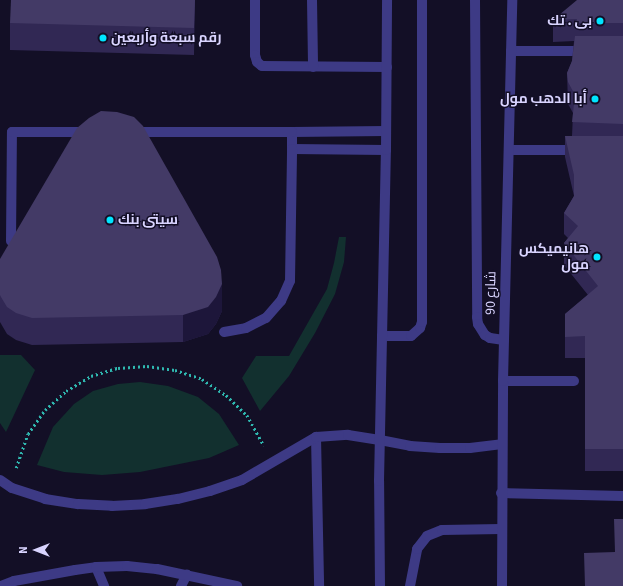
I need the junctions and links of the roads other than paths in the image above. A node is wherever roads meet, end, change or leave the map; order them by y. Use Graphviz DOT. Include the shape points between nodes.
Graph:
graph roads {
  1 [pos="255,0"];
  2 [pos="312,0"];
  3 [pos="387,0"];
  4 [pos="422,0"];
  5 [pos="475,0"];
  6 [pos="512,0"];
  7 [pos="512,51"];
  8 [pos="599,51"];
  9 [pos="313,67"];
  10 [pos="387,67"];
  11 [pos="386,131"];
  12 [pos="100,132"];
  13 [pos="124,132"];
  14 [pos="292,132"];
  15 [pos="292,149"];
  16 [pos="386,150"];
  17 [pos="509,150"];
  18 [pos="592,150"];
  19 [pos="11,241"];
  20 [pos="224,332"];
  21 [pos="382,336"];
  22 [pos="504,340"];
  23 [pos="503,381"];
  24 [pos="574,381"];
  25 [pos="316,437"];
  26 [pos="380,440"];
  27 [pos="502,444"];
  28 [pos="4,485"];
  29 [pos="502,493"];
  30 [pos="623,496"];
  31 [pos="501,529"];
  32 [pos="96,567"];
  33 [pos="187,574"];
  34 [pos="0,579"];
  35 [pos="14,581"];
  36 [pos="1,586"];
  37 [pos="104,586"];
  38 [pos="181,586"];
  39 [pos="237,586"];
  40 [pos="319,586"];
  41 [pos="380,586"];
  42 [pos="410,586"];
  43 [pos="502,586"];
  1 -- 9 [label="street" via="257,62 262,66"];
  2 -- 9 [label="street"];
  3 -- 10 [label="street"];
  4 -- 21 [label="street" via="422,322 420,328 411,336"];
  5 -- 22 [label="street" via="477,317 485,335"];
  6 -- 7 [label="street, شارع 90"];
  7 -- 8 [label="street"];
  7 -- 17 [label="street, شارع 90"];
  9 -- 10 [label="street"];
  10 -- 11 [label="street"];
  11 -- 14 [label="street"];
  11 -- 16 [label="street"];
  12 -- 19 [label="street" via="12,132"];
  13 -- 14 [label="street"];
  14 -- 15 [label="street"];
  15 -- 16 [label="street"];
  15 -- 20 [label="street" via="290,281 281,301 266,318 246,328"];
  16 -- 21 [label="street"];
  17 -- 18 [label="street"];
  17 -- 22 [label="street, شارع 90"];
  21 -- 26 [label="street"];
  22 -- 23 [label="street, شارع 90"];
  23 -- 24 [label="street"];
  23 -- 27 [label="street, شارع 90"];
  25 -- 26 [label="street" via="348,435"];
  25 -- 28 [label="street" via="242,480 178,499 112,506 78,504 45,499"];
  25 -- 40 [label="street"];
  26 -- 27 [label="street" via="440,448"];
  26 -- 41 [label="street"];
  27 -- 29 [label="street, شارع 90"];
  29 -- 30 [label="street"];
  29 -- 31 [label="street, شارع 90"];
  31 -- 42 [label="street" via="442,530 427,536 417,549"];
  31 -- 43 [label="street, شارع 90"];
  32 -- 33 [label="street" via="127,566"];
  32 -- 35 [label="street"];
  32 -- 37 [label="street"];
  33 -- 38 [label="street"];
  33 -- 39 [label="street"];
  34 -- 35 [label="street"];
  35 -- 36 [label="street"];
}
